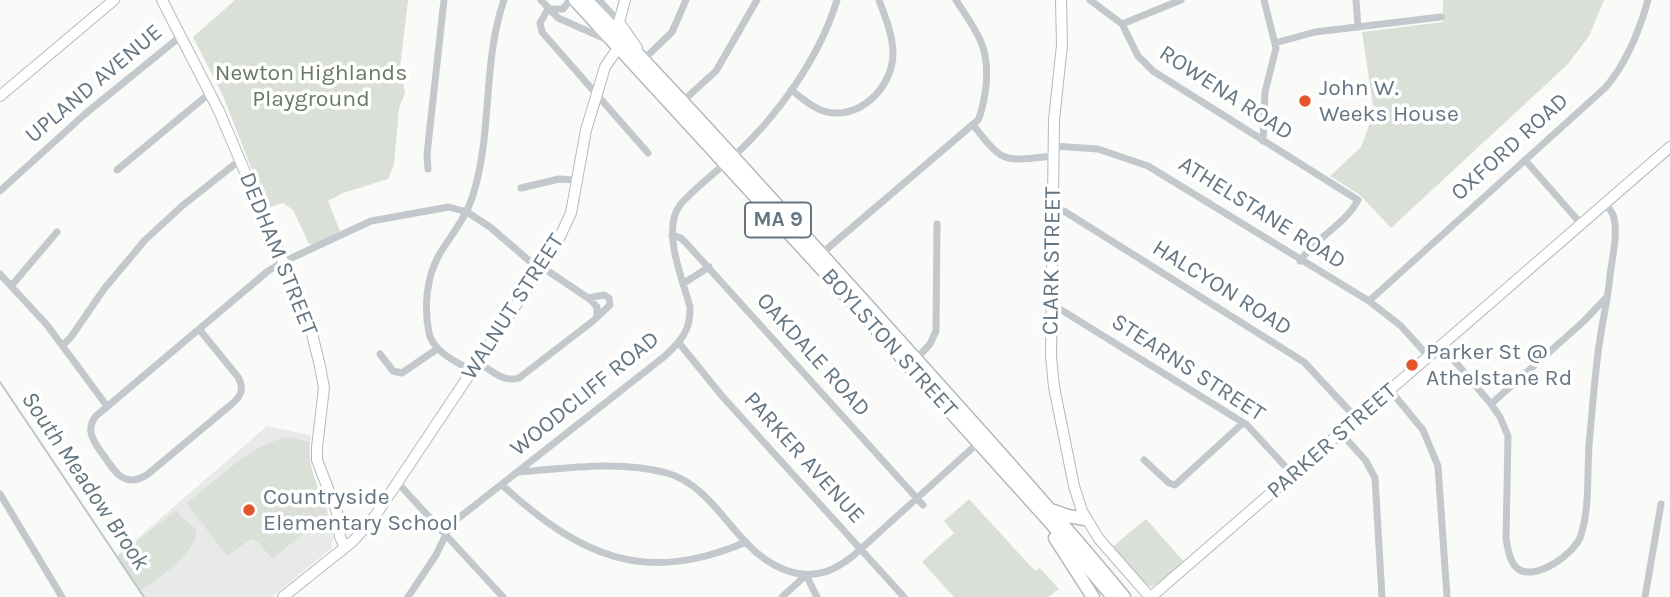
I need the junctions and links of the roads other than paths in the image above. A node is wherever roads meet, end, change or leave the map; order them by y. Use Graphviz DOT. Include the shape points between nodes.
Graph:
graph roads {
  1 [pos="114,0"];
  2 [pos="162,0"];
  3 [pos="444,0"];
  4 [pos="504,0"];
  5 [pos="541,0"];
  6 [pos="573,0"];
  7 [pos="586,0"];
  8 [pos="599,0"];
  9 [pos="625,0"];
  10 [pos="686,0"];
  11 [pos="757,0"];
  12 [pos="837,0"];
  13 [pos="879,0"];
  14 [pos="956,0"];
  15 [pos="1061,0"];
  16 [pos="1090,0"];
  17 [pos="1181,0"];
  18 [pos="1264,0"];
  19 [pos="1356,0"];
  20 [pos="1648,0"];
  21 [pos="548,9"];
  22 [pos="1441,17"];
  23 [pos="619,22"];
  24 [pos="1122,24"];
  25 [pos="1358,27"];
  26 [pos="181,36"];
  27 [pos="1275,43"];
  28 [pos="615,45"];
  29 [pos="644,59"];
  30 [pos="791,90"];
  31 [pos="210,93"];
  32 [pos="597,94"];
  33 [pos="0,96"];
  34 [pos="683,101"];
  35 [pos="974,126"];
  36 [pos="1263,141"];
  37 [pos="1670,147"];
  38 [pos="1053,151"];
  39 [pos="648,153"];
  40 [pos="240,160"];
  41 [pos="730,160"];
  42 [pos="1525,160"];
  43 [pos="428,169"];
  44 [pos="117,170"];
  45 [pos="577,180"];
  46 [pos="521,188"];
  47 [pos="0,191"];
  48 [pos="1606,204"];
  49 [pos="1052,207"];
  50 [pos="467,212"];
  51 [pos="937,224"];
  52 [pos="1582,225"];
  53 [pos="57,232"];
  54 [pos="672,235"];
  55 [pos="821,254"];
  56 [pos="1300,261"];
  57 [pos="283,262"];
  58 [pos="709,267"];
  59 [pos="541,268"];
  60 [pos="0,274"];
  61 [pos="684,283"];
  62 [pos="12,285"];
  63 [pos="1608,296"];
  64 [pos="588,298"];
  65 [pos="1369,301"];
  66 [pos="1051,306"];
  67 [pos="597,316"];
  68 [pos="199,329"];
  69 [pos="679,343"];
  70 [pos="63,345"];
  71 [pos="1442,345"];
  72 [pos="437,348"];
  73 [pos="380,354"];
  74 [pos="1429,357"];
  75 [pos="916,359"];
  76 [pos="475,366"];
  77 [pos="1390,390"];
  78 [pos="1491,404"];
  79 [pos="107,406"];
  80 [pos="1357,419"];
  81 [pos="1243,423"];
  82 [pos="1341,433"];
  83 [pos="978,443"];
  84 [pos="1144,460"];
  85 [pos="518,472"];
  86 [pos="1293,475"];
  87 [pos="397,482"];
  88 [pos="502,485"];
  89 [pos="0,495"];
  90 [pos="920,502"];
  91 [pos="1034,505"];
  92 [pos="1661,505"];
  93 [pos="1050,509"];
  94 [pos="1086,519"];
  95 [pos="447,534"];
  96 [pos="746,542"];
  97 [pos="349,544"];
  98 [pos="861,550"];
  99 [pos="806,575"];
  100 [pos="498,595"];
  101 [pos="62,597"];
  102 [pos="283,597"];
  103 [pos="408,597"];
  104 [pos="782,597"];
  105 [pos="817,597"];
  106 [pos="904,597"];
  107 [pos="1093,597"];
  108 [pos="1113,597"];
  109 [pos="1124,597"];
  110 [pos="1151,597"];
  111 [pos="1382,597"];
  112 [pos="1447,597"];
  113 [pos="1645,597"];
  1 -- 33 [label="main road"];
  2 -- 26 [label="main road, DEDHAM STREET"];
  3 -- 43 [label="street"];
  4 -- 50 [label="street" via="495,31 477,180"];
  5 -- 21 [label="street"];
  6 -- 21 [label="street" via="563,9"];
  6 -- 28 [label="highway, BOYLSTON STREET / MA 9"];
  7 -- 29 [label="highway, BOYLSTON STREET / MA 9"];
  8 -- 23 [label="street"];
  9 -- 23 [label="main road"];
  10 -- 29 [label="street" via="672,32"];
  11 -- 34 [label="street" via="716,71"];
  12 -- 30 [label="street" via="824,35"];
  13 -- 30 [label="street" via="893,57 885,82 872,99 856,110 834,113 816,108"];
  14 -- 35 [label="street" via="980,38 988,62 982,110"];
  15 -- 38 [label="main road, CLARK STREET"];
  16 -- 24 [label="street, ROWENA ROAD"];
  17 -- 24 [label="street"];
  18 -- 27 [label="street"];
  19 -- 25 [label="street"];
  20 -- 42 [label="street, OXFORD ROAD" via="1633,43 1611,81"];
  21 -- 28 [label="street" via="561,20"];
  21 -- 32 [label="street" via="542,32"];
  22 -- 25 [label="street"];
  23 -- 29 [label="main road"];
  24 -- 36 [label="street, ROWENA ROAD" via="1135,52 1149,68"];
  25 -- 27 [label="street"];
  26 -- 31 [label="main road, DEDHAM STREET"];
  26 -- 47 [label="street, UPLAND AVENUE"];
  27 -- 36 [label="street" via="1264,99"];
  28 -- 32 [label="main road, WALNUT STREET"];
  28 -- 41 [label="highway, BOYLSTON STREET / MA 9"];
  29 -- 34 [label="highway, BOYLSTON STREET / MA 9"];
  30 -- 41 [label="street" via="761,130"];
  31 -- 40 [label="main road, DEDHAM STREET"];
  31 -- 44 [label="street"];
  32 -- 39 [label="street"];
  32 -- 45 [label="main road, WALNUT STREET"];
  34 -- 41 [label="highway, BOYLSTON STREET / MA 9"];
  35 -- 38 [label="street, ATHELSTANE ROAD" via="990,146 1010,159 1024,161"];
  35 -- 55 [label="street"];
  36 -- 56 [label="street, ROWENA ROAD" via="1358,200"];
  37 -- 48 [label="main road, PARKER STREET"];
  38 -- 49 [label="main road, CLARK STREET"];
  38 -- 56 [label="street, ATHELSTANE ROAD" via="1098,149 1141,162"];
  40 -- 57 [label="main road, DEDHAM STREET"];
  40 -- 70 [label="street" via="145,240"];
  41 -- 54 [label="street" via="679,207"];
  41 -- 55 [label="highway, BOYLSTON STREET / MA 9"];
  41 -- 83 [label="highway, BOYLSTON STREET / MA 9"];
  42 -- 52 [label="street"];
  42 -- 65 [label="street, OXFORD ROAD"];
  45 -- 46 [label="street"];
  45 -- 59 [label="main road, WALNUT STREET" via="569,219"];
  48 -- 52 [label="main road, PARKER STREET"];
  48 -- 63 [label="street" via="1614,217"];
  49 -- 66 [label="main road, CLARK STREET"];
  49 -- 80 [label="street, HALCYON ROAD" via="1301,359"];
  50 -- 57 [label="street" via="449,207 379,218"];
  50 -- 59 [label="street"];
  50 -- 72 [label="street" via="436,261 429,281 428,329"];
  51 -- 75 [label="street" via="936,331"];
  52 -- 71 [label="main road, PARKER STREET"];
  53 -- 62 [label="street"];
  54 -- 58 [label="street, OAKDALE ROAD" via="684,240"];
  54 -- 61 [label="street, WOODCLIFF ROAD"];
  55 -- 75 [label="highway, BOYLSTON STREET / MA 9"];
  56 -- 65 [label="street, ATHELSTANE ROAD"];
  57 -- 68 [label="street"];
  57 -- 97 [label="main road, DEDHAM STREET" via="305,313 320,366 324,395 317,460"];
  58 -- 61 [label="street"];
  58 -- 90 [label="street, OAKDALE ROAD"];
  59 -- 64 [label="street"];
  59 -- 76 [label="main road, WALNUT STREET"];
  60 -- 62 [label="street"];
  61 -- 69 [label="street, WOODCLIFF ROAD" via="690,318"];
  62 -- 70 [label="street"];
  63 -- 78 [label="street"];
  63 -- 78 [label="street" via="1599,341 1581,535 1570,553 1533,572 1517,568 1508,550 1508,436"];
  64 -- 67 [label="street" via="595,304"];
  64 -- 67 [label="street" via="604,295 610,300 609,307"];
  65 -- 74 [label="street, ATHELSTANE ROAD" via="1401,326"];
  66 -- 81 [label="street, STEARNS STREET"];
  66 -- 94 [label="main road, CLARK STREET" via="1054,387 1074,486"];
  67 -- 76 [label="street" via="515,380"];
  68 -- 79 [label="street"];
  68 -- 79 [label="street" via="238,377 241,393 141,479 120,477 93,439 92,423"];
  69 -- 85 [label="street, WOODCLIFF ROAD"];
  69 -- 98 [label="street, PARKER AVENUE"];
  70 -- 79 [label="street"];
  71 -- 74 [label="main road, PARKER STREET"];
  71 -- 78 [label="street"];
  72 -- 73 [label="street" via="402,373 393,371"];
  72 -- 76 [label="street"];
  74 -- 77 [label="main road, PARKER STREET"];
  75 -- 93 [label="highway, BOYLSTON STREET / MA 9"];
  76 -- 87 [label="main road, WALNUT STREET"];
  77 -- 80 [label="main road, PARKER STREET"];
  77 -- 112 [label="street" via="1423,430 1438,466"];
  80 -- 82 [label="main road, PARKER STREET"];
  81 -- 84 [label="street" via="1175,485"];
  81 -- 86 [label="street, STEARNS STREET"];
  82 -- 86 [label="main road, PARKER STREET"];
  82 -- 111 [label="street" via="1375,478"];
  83 -- 90 [label="street"];
  83 -- 91 [label="highway, BOYLSTON STREET / MA 9"];
  85 -- 88 [label="street, WOODCLIFF ROAD"];
  85 -- 96 [label="street" via="589,467 668,473 696,488"];
  86 -- 110 [label="main road, PARKER STREET"];
  87 -- 95 [label="street"];
  87 -- 97 [label="main road, WALNUT STREET" via="373,519"];
  88 -- 95 [label="street, WOODCLIFF ROAD" via="451,524"];
  88 -- 96 [label="street" via="557,531 616,557 666,563 719,553"];
  89 -- 101 [label="street"];
  90 -- 98 [label="street"];
  91 -- 107 [label="highway"];
  91 -- 108 [label="highway, BOYLSTON STREET / MA 9"];
  92 -- 113 [label="street"];
  93 -- 94 [label="highway"];
  93 -- 109 [label="highway, BOYLSTON STREET / MA 9"];
  94 -- 110 [label="main road"];
  95 -- 100 [label="street"];
  95 -- 103 [label="street, WOODCLIFF ROAD"];
  96 -- 99 [label="street" via="767,562"];
  97 -- 102 [label="main road"];
  98 -- 99 [label="street" via="839,567"];
  98 -- 106 [label="street, PARKER AVENUE"];
  99 -- 104 [label="street"];
  99 -- 105 [label="street"];
}
